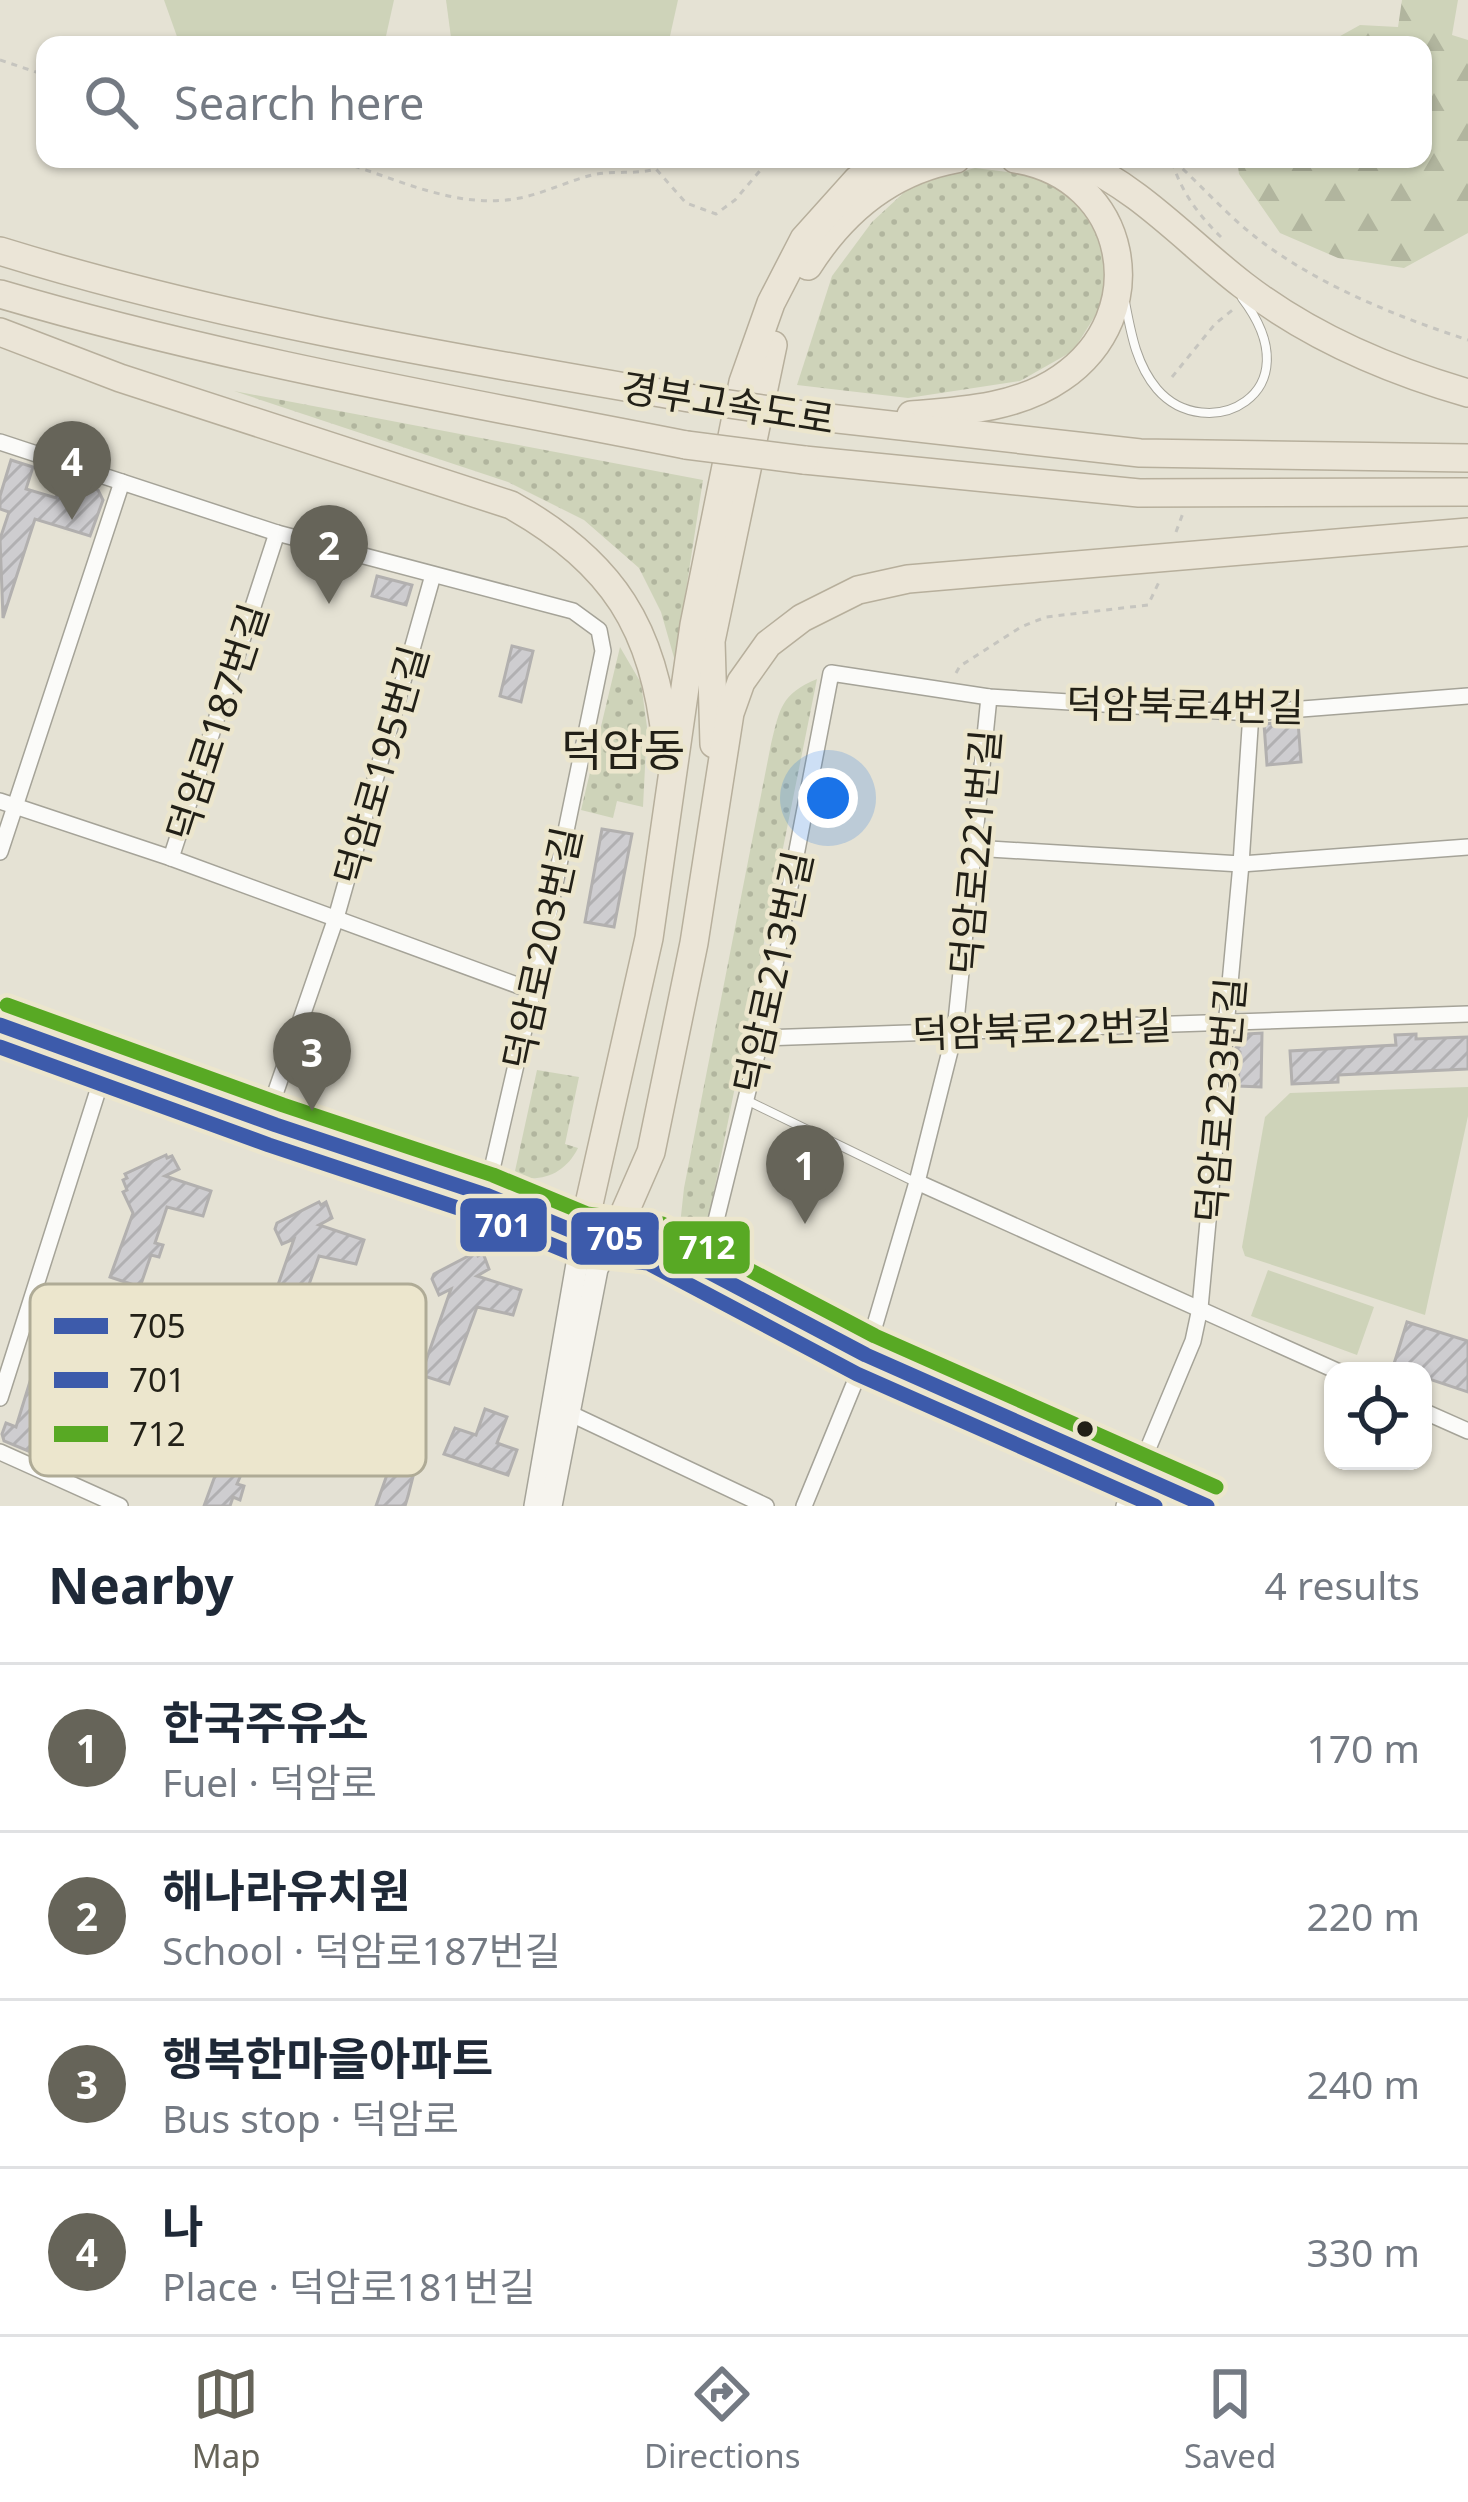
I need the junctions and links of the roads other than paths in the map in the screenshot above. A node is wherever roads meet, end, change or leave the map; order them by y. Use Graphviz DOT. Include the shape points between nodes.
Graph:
graph roads {
  1 [pos="878,168"];
  2 [pos="926,168"];
  3 [pos="1048,168"];
  4 [pos="1089,168"];
  5 [pos="0,251"];
  6 [pos="1221,252"];
  7 [pos="1119,271"];
  8 [pos="0,294"];
  9 [pos="0,332"];
  10 [pos="1468,393"];
  11 [pos="811,416"];
  12 [pos="0,442"];
  13 [pos="1468,458"];
  14 [pos="122,482"];
  15 [pos="1468,492"];
  16 [pos="1468,532"];
  17 [pos="277,533"];
  18 [pos="434,575"];
  19 [pos="831,673"];
  20 [pos="1468,696"];
  21 [pos="989,697"];
  22 [pos="1251,713"];
  23 [pos="669,796"];
  24 [pos="8,804"];
  25 [pos="716,820"];
  26 [pos="1468,847"];
  27 [pos="973,848"];
  28 [pos="0,852"];
  29 [pos="171,859"];
  30 [pos="1241,864"];
  31 [pos="336,918"];
  32 [pos="533,991"];
  33 [pos="1468,1014"];
  34 [pos="1225,1021"];
  35 [pos="0,1025"];
  36 [pos="955,1030"];
  37 [pos="761,1038"];
  38 [pos="107,1062"];
  39 [pos="746,1100"];
  40 [pos="266,1120"];
  41 [pos="916,1182"];
  42 [pos="486,1195"];
  43 [pos="582,1235"];
  44 [pos="614,1239"];
  45 [pos="704,1269"];
  46 [pos="36,1284"];
  47 [pos="30,1304"];
  48 [pos="1200,1308"];
  49 [pos="866,1355"];
  50 [pos="1324,1365"];
  51 [pos="0,1398"];
  52 [pos="568,1413"];
  53 [pos="1432,1415"];
  54 [pos="1468,1431"];
  55 [pos="0,1452"];
  56 [pos="30,1465"];
  57 [pos="1137,1475"];
  58 [pos="54,1476"];
  59 [pos="121,1506"];
  60 [pos="535,1506"];
  61 [pos="551,1506"];
  62 [pos="766,1506"];
  63 [pos="804,1506"];
  64 [pos="1124,1506"];
  65 [pos="1207,1506"];
  1 -- 23 [label="highway" via="816,222 761,326 698,604"];
  2 -- 25 [label="highway" via="902,175 853,211 810,263 778,330 711,641"];
  3 -- 7 [label="highway" via="1090,195 1108,222"];
  4 -- 6 [label="highway"];
  5 -- 11 [label="highway, 경부고속도로, bridge" via="402,349"];
  6 -- 7 [label="lane" via="1269,354 1257,392 1221,410 1178,404 1154,384 1134,344"];
  6 -- 10 [label="highway" via="1266,302 1395,369"];
  7 -- 11 [label="highway" via="1111,318 1096,346 1045,388 955,411"];
  8 -- 15 [label="highway, 경부고속도로, bridge" via="400,390 686,445 1139,493"];
  9 -- 23 [label="highway" via="498,500 557,532 604,576 637,624 659,694"];
  11 -- 13 [label="highway, 경부고속도로" via="1140,453"];
  12 -- 14 [label="street"];
  14 -- 17 [label="street"];
  14 -- 24 [label="street"];
  16 -- 25 [label="highway" via="908,579 842,596 784,630 741,682"];
  17 -- 18 [label="street"];
  17 -- 29 [label="street, 덕암로187번길"];
  18 -- 31 [label="street, 덕암로195번길"];
  18 -- 32 [label="street, 덕암로203번길" via="573,610 599,630 602,651"];
  19 -- 21 [label="street, 덕암북로4번길"];
  19 -- 37 [label="street, 덕암로213번길"];
  20 -- 22 [label="street, 덕암북로4번길"];
  21 -- 22 [label="street, 덕암북로4번길"];
  21 -- 27 [label="street, 덕암로221번길"];
  22 -- 30 [label="street, 덕암로233번길"];
  23 -- 43 [label="highway" via="649,938"];
  24 -- 28 [label="street"];
  24 -- 29 [label="street"];
  25 -- 44 [label="highway" via="651,1152"];
  26 -- 30 [label="street"];
  27 -- 30 [label="street"];
  27 -- 36 [label="street, 덕암로221번길"];
  29 -- 31 [label="street"];
  30 -- 34 [label="street, 덕암로233번길"];
  31 -- 32 [label="street"];
  31 -- 40 [label="street, 덕암로195번길"];
  32 -- 42 [label="street, 덕암로203번길"];
  33 -- 34 [label="street, 덕암북로22번길"];
  34 -- 36 [label="street, 덕암북로22번길"];
  34 -- 48 [label="street, 덕암로233번길"];
  35 -- 38 [label="street"];
  36 -- 37 [label="street, 덕암북로22번길"];
  36 -- 41 [label="street, 덕암로221번길"];
  37 -- 39 [label="street, 덕암로213번길"];
  38 -- 40 [label="street"];
  38 -- 46 [label="street"];
  39 -- 41 [label="lane"];
  39 -- 45 [label="street, 덕암로213번길"];
  40 -- 42 [label="street"];
  41 -- 48 [label="street"];
  41 -- 49 [label="street, 덕암로221번길"];
  42 -- 43 [label="street"];
  43 -- 44 [label="street"];
  43 -- 60 [label="main road"];
  44 -- 45 [label="street" via="654,1243"];
  44 -- 52 [label="main road" via="597,1269"];
  45 -- 49 [label="street"];
  47 -- 51 [label="street"];
  48 -- 50 [label="street"];
  48 -- 57 [label="street, 덕암로233번길"];
  49 -- 57 [label="street"];
  49 -- 63 [label="street, 덕암로221번길"];
  52 -- 61 [label="main road"];
  52 -- 62 [label="street"];
  53 -- 54 [label="street"];
  55 -- 56 [label="street"];
  57 -- 64 [label="street, 덕암로233번길"];
  57 -- 65 [label="street"];
  58 -- 59 [label="street"];
}
